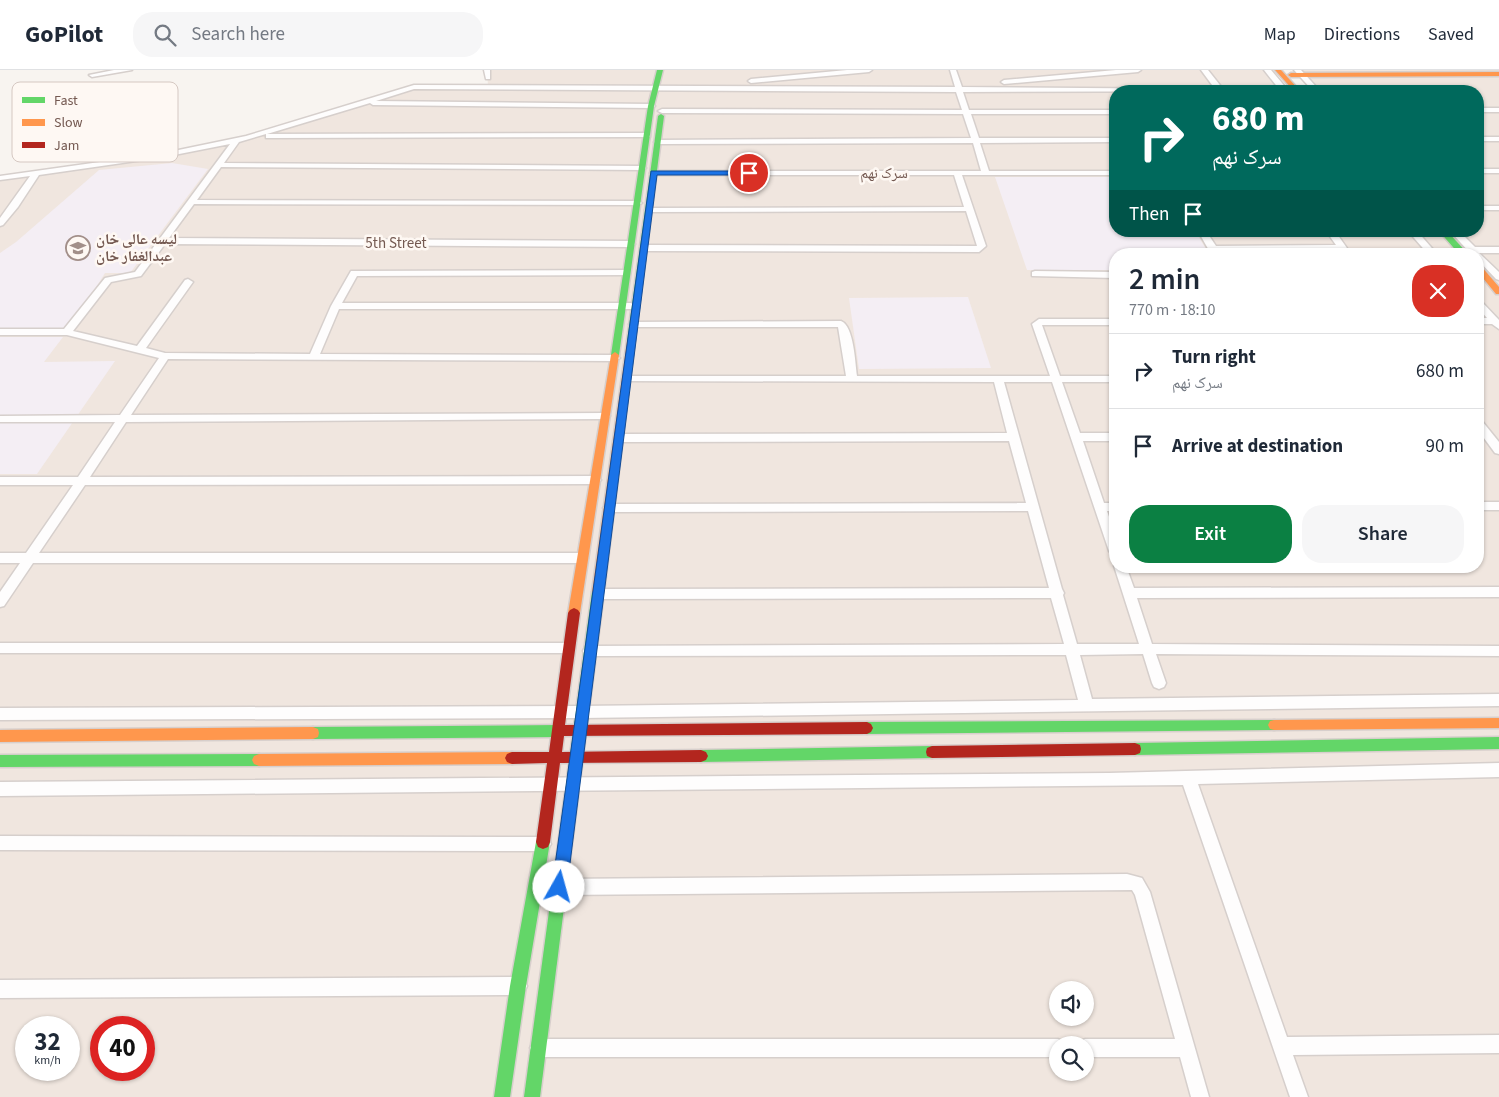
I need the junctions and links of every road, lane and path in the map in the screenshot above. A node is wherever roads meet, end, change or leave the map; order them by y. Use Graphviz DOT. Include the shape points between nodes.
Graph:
graph roads {
  1 [pos="129,70"];
  2 [pos="487,70"];
  3 [pos="660,70"];
  4 [pos="671,70"];
  5 [pos="869,70"];
  6 [pos="952,70"];
  7 [pos="1138,70"];
  8 [pos="1204,70"];
  9 [pos="1267,70"];
  10 [pos="1278,70"];
  11 [pos="833,72"];
  12 [pos="1089,72"];
  13 [pos="1499,74"];
  14 [pos="92,75"];
  15 [pos="488,78"];
  16 [pos="1499,81"];
  17 [pos="732,83"];
  18 [pos="999,83"];
  19 [pos="1300,83"];
  20 [pos="1215,85"];
  21 [pos="1279,85"];
  22 [pos="660,88"];
  23 [pos="959,90"];
  24 [pos="1109,91"];
  25 [pos="360,103"];
  26 [pos="650,106"];
  27 [pos="1484,110"];
  28 [pos="1499,110"];
  29 [pos="662,111"];
  30 [pos="967,112"];
  31 [pos="1109,112"];
  32 [pos="647,135"];
  33 [pos="256,136"];
  34 [pos="1484,139"];
  35 [pos="1499,139"];
  36 [pos="237,140"];
  37 [pos="1109,140"];
  38 [pos="976,141"];
  39 [pos="658,142"];
  40 [pos="178,152"];
  41 [pos="114,162"];
  42 [pos="218,165"];
  43 [pos="642,168"];
  44 [pos="1484,171"];
  45 [pos="1499,171"];
  46 [pos="654,172"];
  47 [pos="36,173"];
  48 [pos="958,173"];
  49 [pos="986,173"];
  50 [pos="1109,173"];
  51 [pos="0,178"];
  52 [pos="190,202"];
  53 [pos="638,203"];
  54 [pos="1484,208"];
  55 [pos="1499,208"];
  56 [pos="969,209"];
  57 [pos="649,210"];
  58 [pos="0,223"];
  59 [pos="1206,237"];
  60 [pos="1334,237"];
  61 [pos="1417,237"];
  62 [pos="1437,237"];
  63 [pos="1450,237"];
  64 [pos="1459,237"];
  65 [pos="160,241"];
  66 [pos="631,244"];
  67 [pos="644,248"];
  68 [pos="1213,248"];
  69 [pos="1343,248"];
  70 [pos="1428,248"];
  71 [pos="1448,248"];
  72 [pos="1465,248"];
  73 [pos="1468,248"];
  74 [pos="1499,250"];
  75 [pos="1484,252"];
  76 [pos="1484,264"];
  77 [pos="626,273"];
  78 [pos="1035,274"];
  79 [pos="1109,275"];
  80 [pos="1484,275"];
  81 [pos="1499,277"];
  82 [pos="188,282"];
  83 [pos="1484,287"];
  84 [pos="1499,292"];
  85 [pos="1499,303"];
  86 [pos="336,306"];
  87 [pos="621,306"];
  88 [pos="636,306"];
  89 [pos="1484,310"];
  90 [pos="1109,322"];
  91 [pos="1484,322"];
  92 [pos="634,324"];
  93 [pos="1497,324"];
  94 [pos="0,332"];
  95 [pos="67,332"];
  96 [pos="139,351"];
  97 [pos="165,356"];
  98 [pos="314,356"];
  99 [pos="615,358"];
  100 [pos="626,379"];
  101 [pos="852,379"];
  102 [pos="998,379"];
  103 [pos="1056,379"];
  104 [pos="1109,379"];
  105 [pos="604,416"];
  106 [pos="123,418"];
  107 [pos="0,419"];
  108 [pos="1015,437"];
  109 [pos="1077,437"];
  110 [pos="1109,437"];
  111 [pos="619,438"];
  112 [pos="1484,438"];
  113 [pos="1499,450"];
  114 [pos="595,480"];
  115 [pos="0,481"];
  116 [pos="81,481"];
  117 [pos="1484,506"];
  118 [pos="1499,506"];
  119 [pos="1034,507"];
  120 [pos="1100,507"];
  121 [pos="1109,507"];
  122 [pos="609,508"];
  123 [pos="1109,533"];
  124 [pos="0,558"];
  125 [pos="30,558"];
  126 [pos="582,558"];
  127 [pos="1122,573"];
  128 [pos="1499,592"];
  129 [pos="1058,593"];
  130 [pos="1129,593"];
  131 [pos="598,594"];
  132 [pos="0,602"];
  133 [pos="0,648"];
  134 [pos="568,648"];
  135 [pos="1073,649"];
  136 [pos="1148,649"];
  137 [pos="590,651"];
  138 [pos="1499,651"];
  139 [pos="1159,683"];
  140 [pos="1499,700"];
  141 [pos="1087,706"];
  142 [pos="561,711"];
  143 [pos="582,712"];
  144 [pos="0,714"];
  145 [pos="1499,724"];
  146 [pos="558,731"];
  147 [pos="580,731"];
  148 [pos="0,736"];
  149 [pos="1499,743"];
  150 [pos="554,757"];
  151 [pos="576,758"];
  152 [pos="0,761"];
  153 [pos="1499,770"];
  154 [pos="1188,778"];
  155 [pos="551,783"];
  156 [pos="573,783"];
  157 [pos="0,789"];
  158 [pos="0,843"];
  159 [pos="543,844"];
  160 [pos="559,887"];
  161 [pos="518,986"];
  162 [pos="0,989"];
  163 [pos="1499,1044"];
  164 [pos="1282,1046"];
  165 [pos="539,1048"];
  166 [pos="1049,1048"];
  167 [pos="1094,1048"];
  168 [pos="1186,1048"];
  169 [pos="502,1097"];
  170 [pos="532,1097"];
  171 [pos="1200,1097"];
  172 [pos="1299,1097"];
  1 -- 14 [label="street"];
  2 -- 15 [label="street"];
  3 -- 22 [label="main road"];
  4 -- 22 [label="main road"];
  5 -- 11 [label="street"];
  6 -- 23 [label="street"];
  7 -- 12 [label="street"];
  8 -- 20 [label="street"];
  9 -- 21 [label="street"];
  10 -- 19 [label="main road"];
  11 -- 17 [label="street"];
  12 -- 18 [label="street"];
  13 -- 19 [label="main road"];
  16 -- 19 [label="main road"];
  22 -- 23 [label="street"];
  22 -- 25 [label="street" via="423,86"];
  22 -- 26 [label="main road"];
  22 -- 29 [label="main road"];
  23 -- 24 [label="street"];
  23 -- 30 [label="street"];
  25 -- 26 [label="street"];
  25 -- 33 [label="street"];
  26 -- 32 [label="main road"];
  27 -- 28 [label="street"];
  29 -- 30 [label="street"];
  29 -- 39 [label="main road"];
  30 -- 31 [label="street"];
  30 -- 38 [label="street"];
  32 -- 33 [label="street"];
  32 -- 43 [label="main road"];
  33 -- 36 [label="street"];
  34 -- 35 [label="street"];
  36 -- 40 [label="street"];
  36 -- 42 [label="street"];
  37 -- 38 [label="street"];
  38 -- 39 [label="street"];
  38 -- 49 [label="street"];
  39 -- 46 [label="main road"];
  41 -- 47 [label="street"];
  42 -- 43 [label="street"];
  42 -- 52 [label="street"];
  43 -- 53 [label="main road"];
  44 -- 45 [label="street"];
  46 -- 48 [label="street, سرک نهم"];
  46 -- 57 [label="main road"];
  47 -- 51 [label="street"];
  47 -- 58 [label="street"];
  48 -- 49 [label="street, سرک نهم"];
  48 -- 56 [label="street"];
  49 -- 50 [label="street, سرک نهم"];
  52 -- 53 [label="street"];
  52 -- 65 [label="street"];
  53 -- 66 [label="main road"];
  54 -- 55 [label="street"];
  56 -- 57 [label="street"];
  56 -- 67 [label="street" via="982,246 979,249"];
  57 -- 67 [label="main road"];
  59 -- 68 [label="street"];
  60 -- 69 [label="street"];
  61 -- 70 [label="street"];
  62 -- 71 [label="main road"];
  63 -- 72 [label="main road"];
  64 -- 73 [label="street"];
  65 -- 66 [label="street, 5th Street"];
  65 -- 95 [label="street" via="138,274 108,280"];
  66 -- 77 [label="main road"];
  67 -- 88 [label="main road"];
  74 -- 75 [label="street"];
  76 -- 81 [label="street"];
  77 -- 86 [label="street" via="354,273"];
  77 -- 87 [label="main road"];
  78 -- 79 [label="street"];
  80 -- 84 [label="main road"];
  82 -- 96 [label="street"];
  83 -- 85 [label="main road"];
  86 -- 87 [label="street"];
  86 -- 98 [label="street"];
  87 -- 88 [label="street"];
  87 -- 99 [label="main road"];
  88 -- 92 [label="main road"];
  89 -- 93 [label="street"];
  90 -- 103 [label="street" via="1037,323"];
  91 -- 93 [label="street"];
  92 -- 100 [label="main road"];
  92 -- 101 [label="street" via="841,324"];
  94 -- 95 [label="street"];
  95 -- 96 [label="street"];
  96 -- 97 [label="street"];
  97 -- 98 [label="street"];
  97 -- 106 [label="street"];
  98 -- 99 [label="street"];
  99 -- 105 [label="main road"];
  100 -- 101 [label="street"];
  100 -- 111 [label="main road"];
  101 -- 102 [label="street"];
  102 -- 103 [label="street"];
  102 -- 108 [label="street"];
  103 -- 104 [label="street"];
  103 -- 109 [label="street"];
  105 -- 106 [label="street"];
  105 -- 114 [label="main road"];
  106 -- 107 [label="street"];
  106 -- 116 [label="street"];
  108 -- 111 [label="street"];
  108 -- 119 [label="street"];
  109 -- 110 [label="street"];
  109 -- 120 [label="street"];
  111 -- 122 [label="main road"];
  112 -- 113 [label="street"];
  114 -- 116 [label="street"];
  114 -- 126 [label="main road"];
  115 -- 116 [label="street"];
  116 -- 125 [label="street"];
  117 -- 118 [label="street"];
  119 -- 122 [label="street"];
  119 -- 129 [label="street"];
  120 -- 121 [label="street"];
  120 -- 123 [label="street"];
  122 -- 131 [label="main road"];
  124 -- 125 [label="street"];
  125 -- 126 [label="street"];
  125 -- 132 [label="street"];
  126 -- 134 [label="main road"];
  127 -- 130 [label="street"];
  128 -- 130 [label="street"];
  129 -- 131 [label="street"];
  129 -- 135 [label="street"];
  130 -- 136 [label="street"];
  131 -- 137 [label="main road"];
  133 -- 134 [label="street"];
  134 -- 142 [label="main road"];
  135 -- 136 [label="street"];
  135 -- 137 [label="street"];
  135 -- 141 [label="street"];
  136 -- 138 [label="street"];
  136 -- 139 [label="street"];
  137 -- 143 [label="main road"];
  140 -- 141 [label="street"];
  141 -- 143 [label="street"];
  142 -- 143 [label="street"];
  142 -- 144 [label="street"];
  142 -- 146 [label="main road"];
  143 -- 147 [label="main road"];
  145 -- 147 [label="main road"];
  146 -- 147 [label="main road"];
  146 -- 148 [label="main road"];
  146 -- 150 [label="main road"];
  147 -- 151 [label="main road"];
  149 -- 151 [label="main road"];
  150 -- 151 [label="main road"];
  150 -- 152 [label="main road"];
  150 -- 155 [label="main road"];
  151 -- 156 [label="main road"];
  153 -- 154 [label="street"];
  154 -- 156 [label="street"];
  154 -- 164 [label="street"];
  155 -- 156 [label="street"];
  155 -- 157 [label="street"];
  155 -- 159 [label="main road"];
  156 -- 160 [label="main road"];
  158 -- 159 [label="street"];
  159 -- 161 [label="main road"];
  160 -- 165 [label="main road"];
  160 -- 168 [label="street" via="1136,884 1142,892"];
  161 -- 162 [label="street"];
  161 -- 169 [label="main road"];
  163 -- 164 [label="street"];
  164 -- 172 [label="street"];
  165 -- 166 [label="street"];
  165 -- 170 [label="main road"];
  167 -- 168 [label="street"];
  168 -- 171 [label="street"];
}
